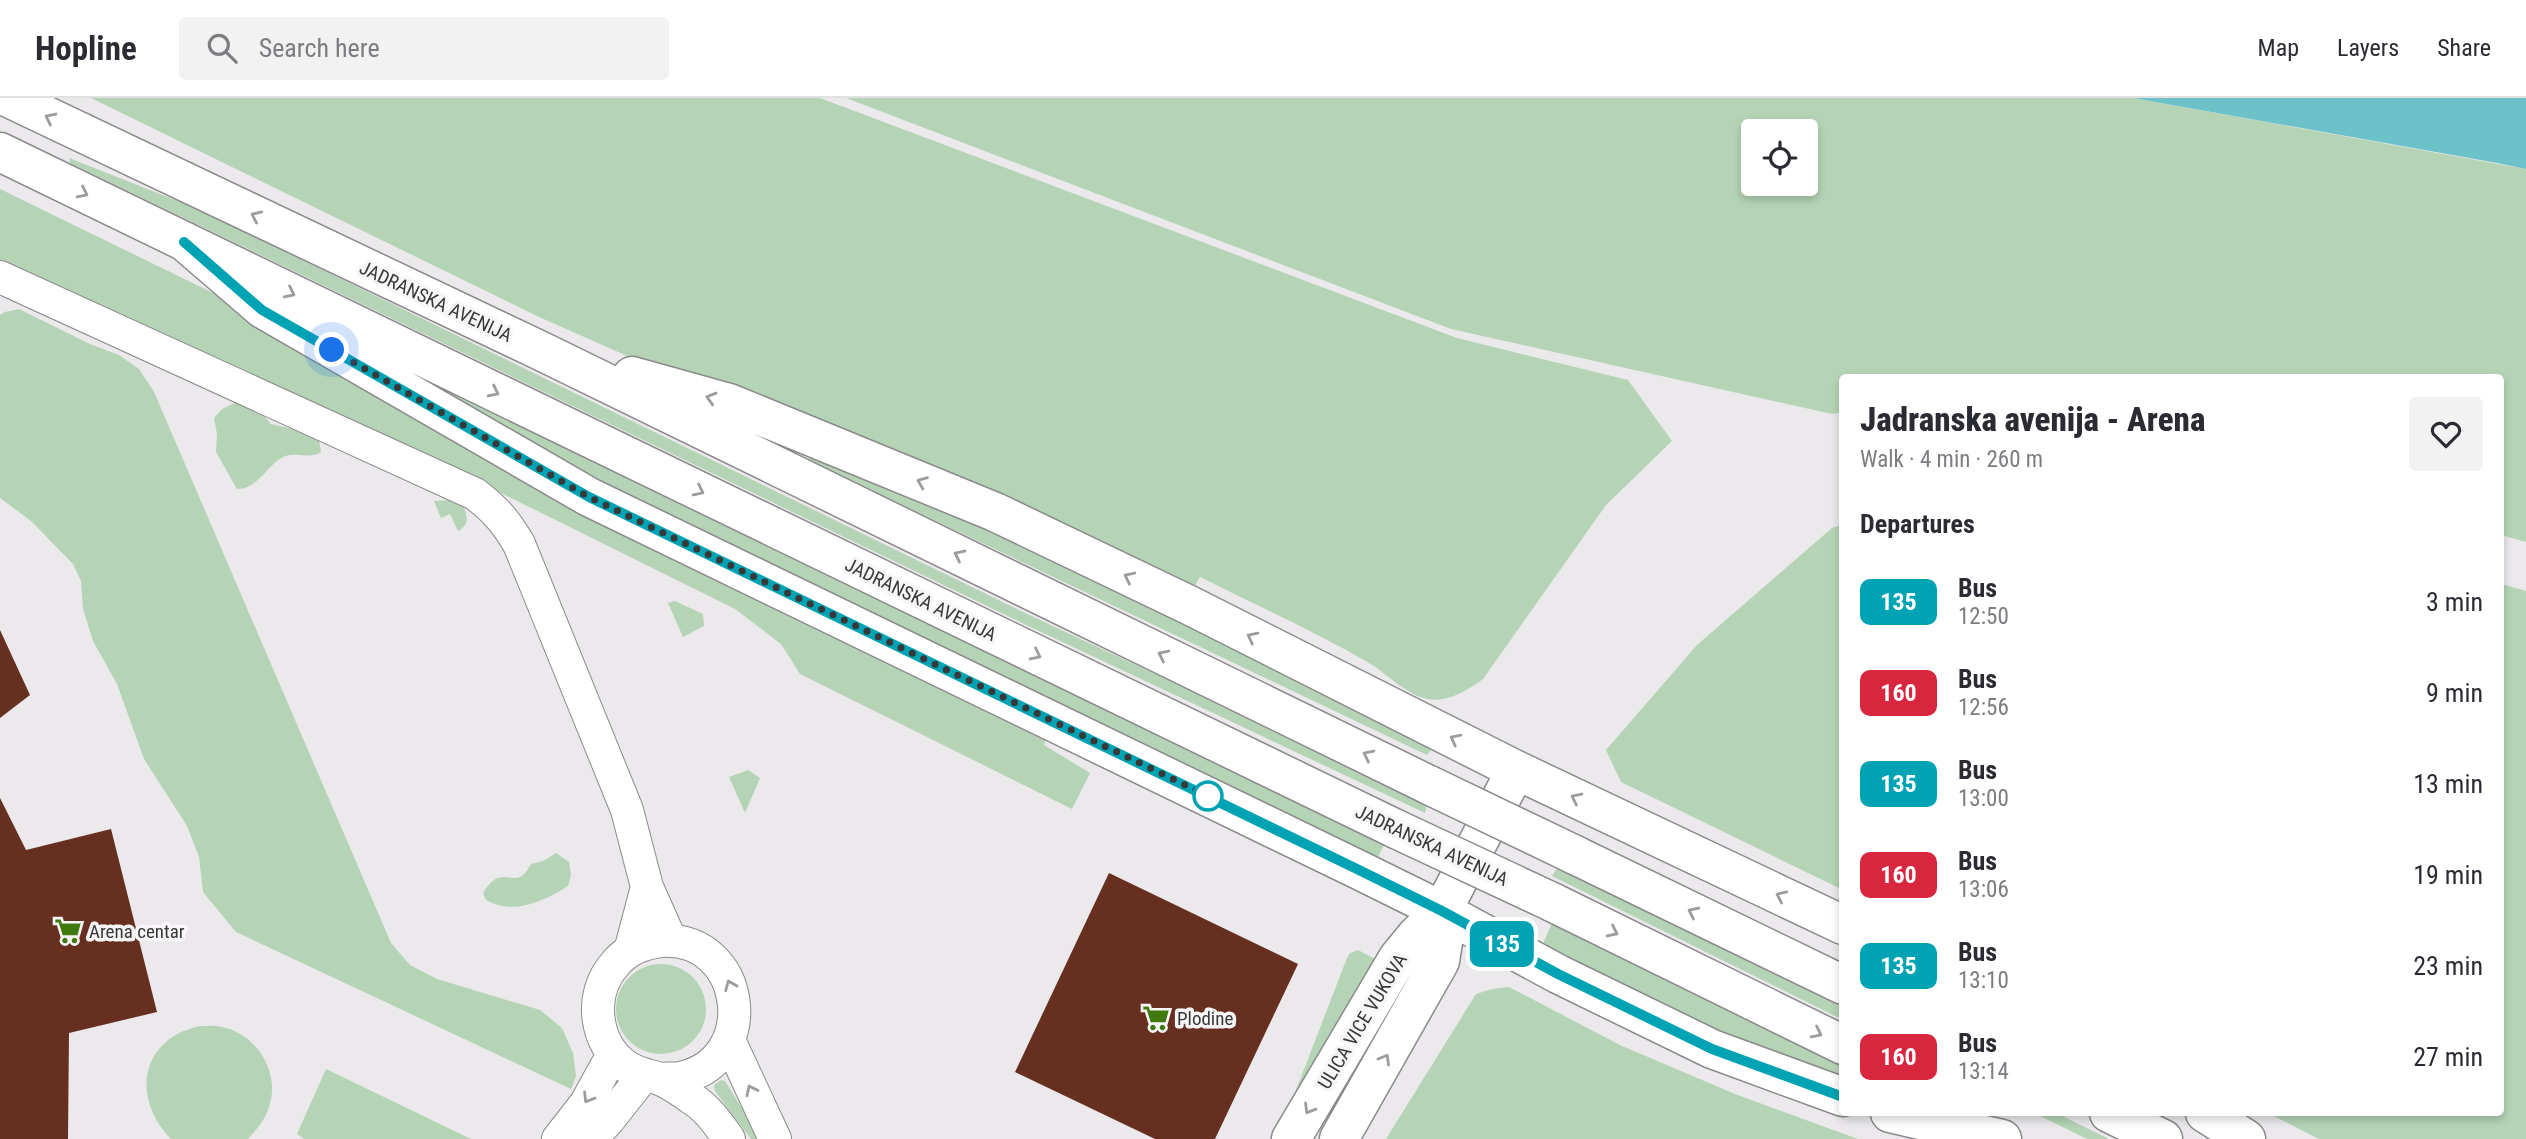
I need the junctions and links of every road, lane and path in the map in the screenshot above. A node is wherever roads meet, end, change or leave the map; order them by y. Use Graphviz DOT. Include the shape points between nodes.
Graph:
graph roads {
  1 [pos="9,98"];
  2 [pos="0,152"];
  3 [pos="184,242"];
  4 [pos="0,277"];
  5 [pos="539,350"];
  6 [pos="1516,770"];
  7 [pos="647,887"];
  8 [pos="1442,911"];
  9 [pos="1839,923"];
  10 [pos="671,941"];
  11 [pos="630,951"];
  12 [pos="1839,983"];
  13 [pos="729,1040"];
  14 [pos="1839,1043"];
  15 [pos="613,1054"];
  16 [pos="651,1077"];
  17 [pos="1839,1096"];
  18 [pos="1903,1116"];
  19 [pos="1987,1116"];
  20 [pos="2115,1116"];
  21 [pos="2210,1116"];
  22 [pos="558,1139"];
  23 [pos="590,1139"];
  24 [pos="729,1139"];
  25 [pos="775,1139"];
  26 [pos="1291,1139"];
  27 [pos="1339,1139"];
  28 [pos="2002,1139"];
  29 [pos="2034,1139"];
  30 [pos="2163,1139"];
  31 [pos="2246,1139"];
  5 -- 1 [label="main road, JADRANSKA AVENIJA, one-way"];
  2 -- 3 [label="main road, JADRANSKA AVENIJA, one-way"];
  3 -- 8 [label="main road" via="262,310 589,497"];
  3 -- 14 [label="main road, JADRANSKA AVENIJA, one-way, bridge"];
  4 -- 7 [label="street" via="474,494 505,520 519,544 627,810"];
  6 -- 5 [label="main road, one-way" via="995,512 729,403"];
  12 -- 5 [label="main road, JADRANSKA AVENIJA, one-way, bridge"];
  6 -- 8 [label="main road, ULICA VICE VUKOVA"];
  9 -- 6 [label="main road, one-way"];
  7 -- 10 [label="street"];
  7 -- 11 [label="street"];
  8 -- 17 [label="main road" via="1712,1049"];
  8 -- 26 [label="main road, ULICA VICE VUKOVA, one-way" via="1398,958"];
  27 -- 8 [label="main road, ULICA VICE VUKOVA, one-way" via="1440,961 1446,930"];
  10 -- 11 [label="street" via="650,942"];
  13 -- 10 [label="street, one-way" via="735,1018 734,995 726,974 711,957 691,945"];
  11 -- 15 [label="street" via="616,962 599,994 597,1015"];
  13 -- 16 [label="street" via="700,1070 680,1078"];
  25 -- 13 [label="street, one-way"];
  15 -- 16 [label="street" via="627,1067"];
  15 -- 22 [label="street, one-way" via="586,1103"];
  16 -- 23 [label="street"];
  16 -- 24 [label="street" via="696,1101"];
  18 -- 28 [label="main road"];
  19 -- 29 [label="main road"];
  20 -- 30 [label="main road"];
  21 -- 31 [label="main road"];
}
